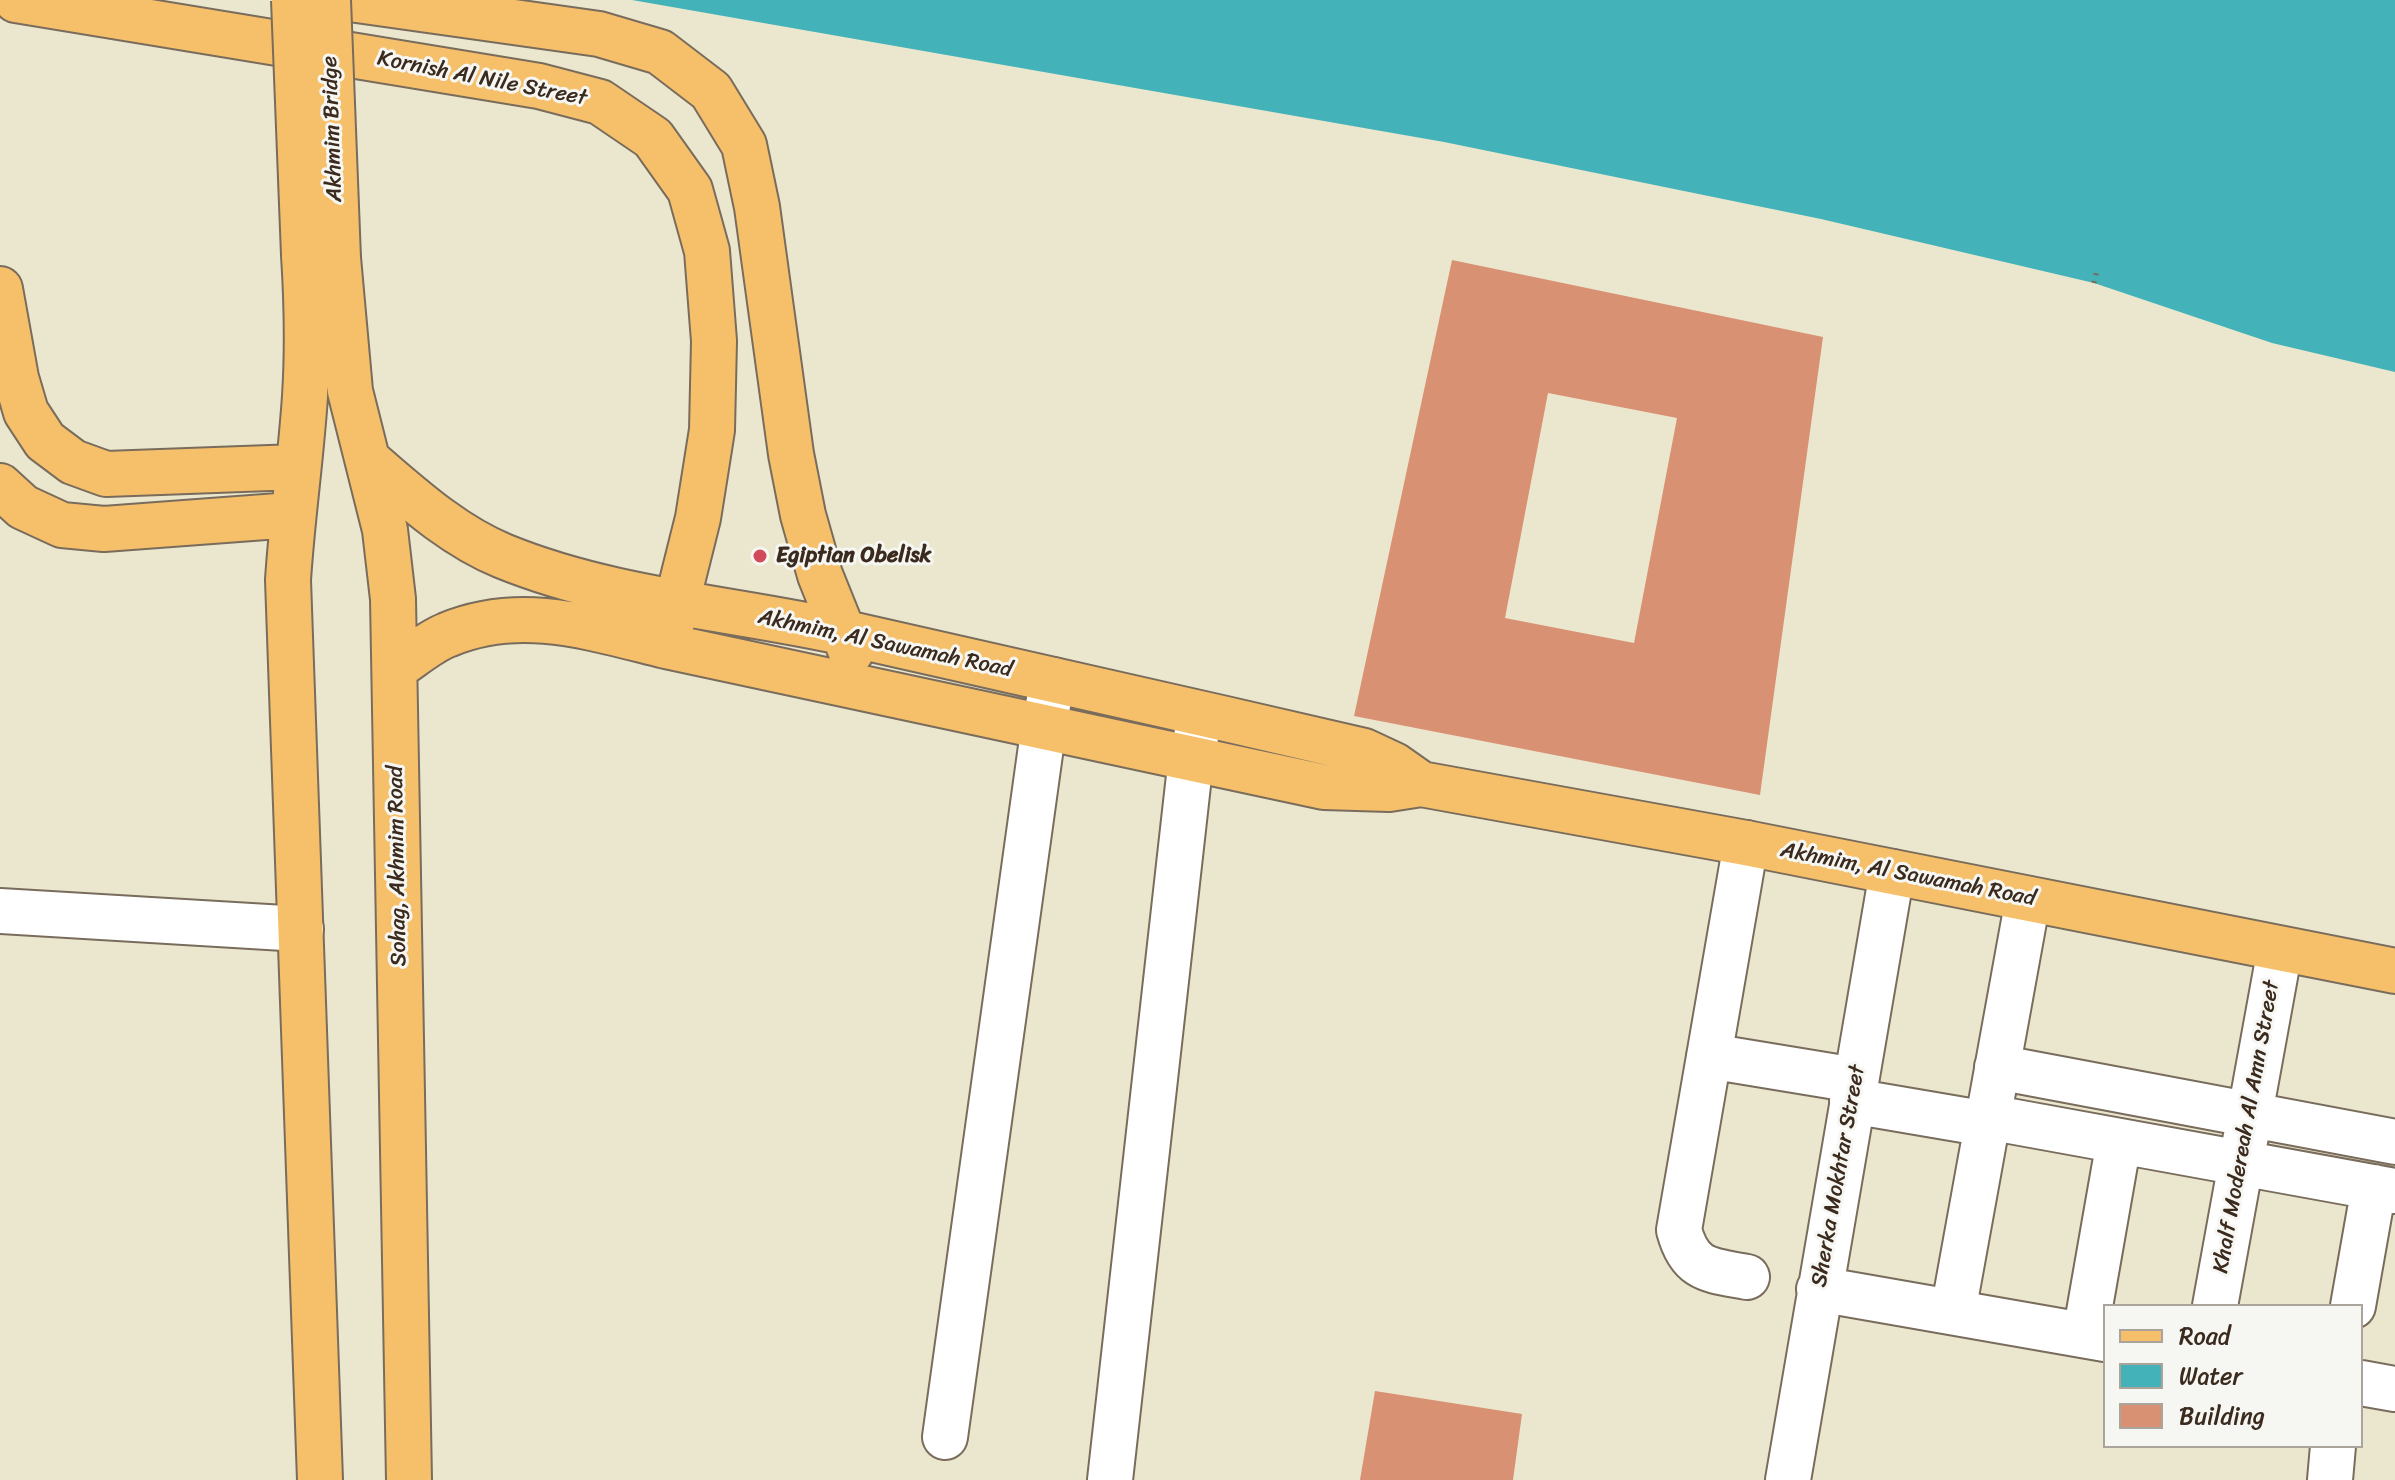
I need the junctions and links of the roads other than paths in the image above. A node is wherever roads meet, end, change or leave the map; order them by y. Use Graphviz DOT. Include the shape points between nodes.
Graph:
graph roads {
  1 [pos="16,0"];
  2 [pos="294,0"];
  3 [pos="328,0"];
  4 [pos="357,0"];
  5 [pos="321,256"];
  6 [pos="0,289"];
  7 [pos="5,336"];
  8 [pos="370,462"];
  9 [pos="297,467"];
  10 [pos="0,486"];
  11 [pos="292,515"];
  12 [pos="677,603"];
  13 [pos="841,632"];
  14 [pos="666,646"];
  15 [pos="395,668"];
  16 [pos="1053,680"];
  17 [pos="867,687"];
  18 [pos="1202,714"];
  19 [pos="1044,725"];
  20 [pos="1191,758"];
  21 [pos="1421,784"];
  22 [pos="1746,843"];
  23 [pos="1892,872"];
  24 [pos="2028,899"];
  25 [pos="0,911"];
  26 [pos="301,929"];
  27 [pos="2280,949"];
  28 [pos="2395,971"];
  29 [pos="1709,1056"];
  30 [pos="1997,1067"];
  31 [pos="1854,1090"];
  32 [pos="2249,1115"];
  33 [pos="1988,1120"];
  34 [pos="2119,1141"];
  35 [pos="2395,1142"];
  36 [pos="2241,1163"];
  37 [pos="2385,1189"];
  38 [pos="1747,1277"];
  39 [pos="1819,1289"];
  40 [pos="2215,1304"];
  41 [pos="2354,1304"];
  42 [pos="1953,1312"];
  43 [pos="2095,1337"];
  44 [pos="2363,1383"];
  45 [pos="2395,1389"];
  46 [pos="945,1437"];
  47 [pos="2333,1448"];
  48 [pos="320,1480"];
  49 [pos="409,1480"];
  50 [pos="1110,1480"];
  51 [pos="1788,1480"];
  52 [pos="2330,1480"];
  1 -- 12 [label="main road, Kornish Al Nile Street" via="539,86 600,102 653,138 690,190 707,251 714,341 712,430"];
  2 -- 5 [label="main road, Akhmim Bridge, bridge"];
  3 -- 5 [label="main road, Akhmim Bridge, bridge"];
  4 -- 13 [label="main road" via="599,34 660,52 711,91 744,145 803,515"];
  5 -- 8 [label="main road, Sohag, Akhmim Road"];
  5 -- 9 [label="main road" via="308,326"];
  6 -- 7 [label="main road"];
  7 -- 9 [label="main road" via="26,412 45,441 73,462 106,474"];
  8 -- 12 [label="main road, Akhmim, Al Sawamah Road" via="431,515 501,555"];
  8 -- 15 [label="main road, Sohag, Akhmim Road" via="385,530"];
  9 -- 11 [label="main road"];
  10 -- 11 [label="main road" via="23,507 62,525 104,529"];
  11 -- 26 [label="main road" via="289,644"];
  12 -- 13 [label="main road, Akhmim, Al Sawamah Road"];
  12 -- 14 [label="main road, Kornish Al Nile Street"];
  13 -- 16 [label="main road, Akhmim, Al Sawamah Road"];
  13 -- 17 [label="main road"];
  14 -- 15 [label="main road, Akhmim, Al Sawamah Road" via="566,622 505,619 446,635"];
  14 -- 17 [label="main road, Akhmim, Al Sawamah Road"];
  15 -- 49 [label="main road, Sohag, Akhmim Road"];
  16 -- 18 [label="main road, Akhmim, Al Sawamah Road"];
  16 -- 19 [label="street"];
  17 -- 19 [label="main road, Akhmim, Al Sawamah Road"];
  18 -- 20 [label="street"];
  18 -- 21 [label="main road, Akhmim, Al Sawamah Road" via="1364,751"];
  19 -- 20 [label="main road, Akhmim, Al Sawamah Road"];
  19 -- 46 [label="street"];
  20 -- 21 [label="main road, Akhmim, Al Sawamah Road" via="1324,787 1389,789"];
  20 -- 50 [label="street"];
  21 -- 22 [label="main road, Akhmim, Al Sawamah Road"];
  22 -- 23 [label="main road, Akhmim, Al Sawamah Road"];
  22 -- 29 [label="street"];
  23 -- 24 [label="main road, Akhmim, Al Sawamah Road"];
  23 -- 31 [label="street, Sherka Mokhtar Street"];
  24 -- 27 [label="main road, Akhmim, Al Sawamah Road"];
  24 -- 30 [label="street"];
  25 -- 26 [label="street"];
  26 -- 48 [label="main road"];
  27 -- 28 [label="main road, Akhmim, Al Sawamah Road"];
  27 -- 32 [label="street, Khalf Modereah Al Amn Street"];
  29 -- 31 [label="street"];
  29 -- 38 [label="street" via="1679,1230 1684,1249 1698,1264"];
  30 -- 32 [label="street"];
  30 -- 33 [label="street"];
  31 -- 33 [label="street"];
  31 -- 39 [label="street, Sherka Mokhtar Street"];
  32 -- 35 [label="street"];
  32 -- 36 [label="street, Khalf Modereah Al Amn Street"];
  33 -- 34 [label="street"];
  33 -- 42 [label="street"];
  34 -- 36 [label="street"];
  34 -- 43 [label="street"];
  36 -- 37 [label="street"];
  36 -- 40 [label="street, Khalf Modereah Al Amn Street"];
  37 -- 41 [label="street"];
  39 -- 42 [label="street"];
  39 -- 51 [label="street, Sherka Mokhtar Street"];
  42 -- 43 [label="street"];
  44 -- 45 [label="street"];
  47 -- 52 [label="street"];
}
